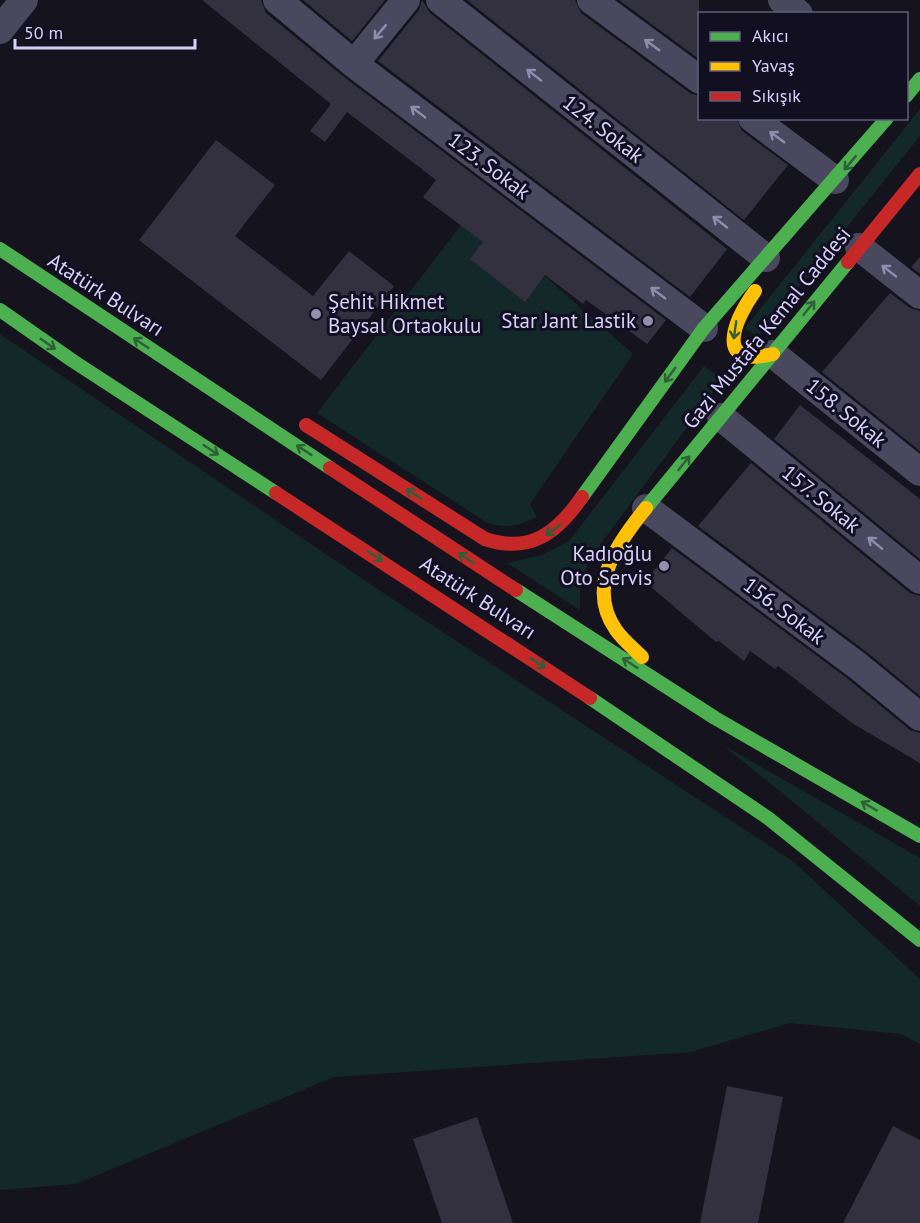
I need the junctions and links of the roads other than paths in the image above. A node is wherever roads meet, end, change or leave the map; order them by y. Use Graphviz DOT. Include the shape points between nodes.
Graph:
graph roads {
  1 [pos="24,0"];
  2 [pos="277,0"];
  3 [pos="406,0"];
  4 [pos="440,0"];
  5 [pos="591,0"];
  6 [pos="782,0"];
  7 [pos="797,12"];
  8 [pos="0,30"];
  9 [pos="354,64"];
  10 [pos="698,79"];
  11 [pos="920,79"];
  12 [pos="908,94"];
  13 [pos="755,120"];
  14 [pos="885,120"];
  15 [pos="920,174"];
  16 [pos="836,180"];
  17 [pos="859,247"];
  18 [pos="0,249"];
  19 [pos="766,258"];
  20 [pos="24,265"];
  21 [pos="76,280"];
  22 [pos="920,294"];
  23 [pos="0,310"];
  24 [pos="704,328"];
  25 [pos="773,354"];
  26 [pos="294,417"];
  27 [pos="721,417"];
  28 [pos="920,472"];
  29 [pos="646,508"];
  30 [pos="920,580"];
  31 [pos="920,717"];
  32 [pos="715,718"];
  33 [pos="920,836"];
  34 [pos="920,940"];
  1 -- 8 [label="street"];
  2 -- 9 [label="street, 123. Sokak"];
  3 -- 9 [label="street, one-way"];
  19 -- 4 [label="street, 124. Sokak, one-way"];
  10 -- 5 [label="street, one-way"];
  6 -- 7 [label="street"];
  24 -- 9 [label="street, 123. Sokak, one-way"];
  11 -- 12 [label="main road"];
  16 -- 13 [label="street, one-way"];
  14 -- 16 [label="main road, Gazi Mustafa Kemal Caddesi, one-way"];
  15 -- 17 [label="main road, Gazi Mustafa Kemal Caddesi"];
  16 -- 19 [label="main road, Gazi Mustafa Kemal Caddesi"];
  22 -- 17 [label="street, one-way"];
  25 -- 17 [label="main road, Gazi Mustafa Kemal Caddesi, one-way"];
  18 -- 20 [label="main road, Atatürk Bulvarı"];
  19 -- 24 [label="main road, Gazi Mustafa Kemal Caddesi"];
  19 -- 25 [label="main road, one-way" via="732,335 736,348 745,356 756,359"];
  20 -- 21 [label="main road"];
  32 -- 20 [label="main road, Atatürk Bulvarı, one-way"];
  23 -- 34 [label="main road, Atatürk Bulvarı, one-way" via="506,641 768,818"];
  24 -- 26 [label="main road, Gazi Mustafa Kemal Caddesi, one-way" via="564,522 521,545 503,546 485,539"];
  25 -- 27 [label="main road, Gazi Mustafa Kemal Caddesi"];
  25 -- 28 [label="street, 158. Sokak"];
  29 -- 27 [label="main road, Gazi Mustafa Kemal Caddesi, one-way"];
  30 -- 27 [label="street, 157. Sokak, one-way"];
  29 -- 31 [label="street, 156. Sokak"];
  29 -- 32 [label="main road, Gazi Mustafa Kemal Caddesi" via="618,542 611,558 605,605 613,627 633,648"];
  33 -- 32 [label="main road, Atatürk Bulvarı, one-way"];
}
